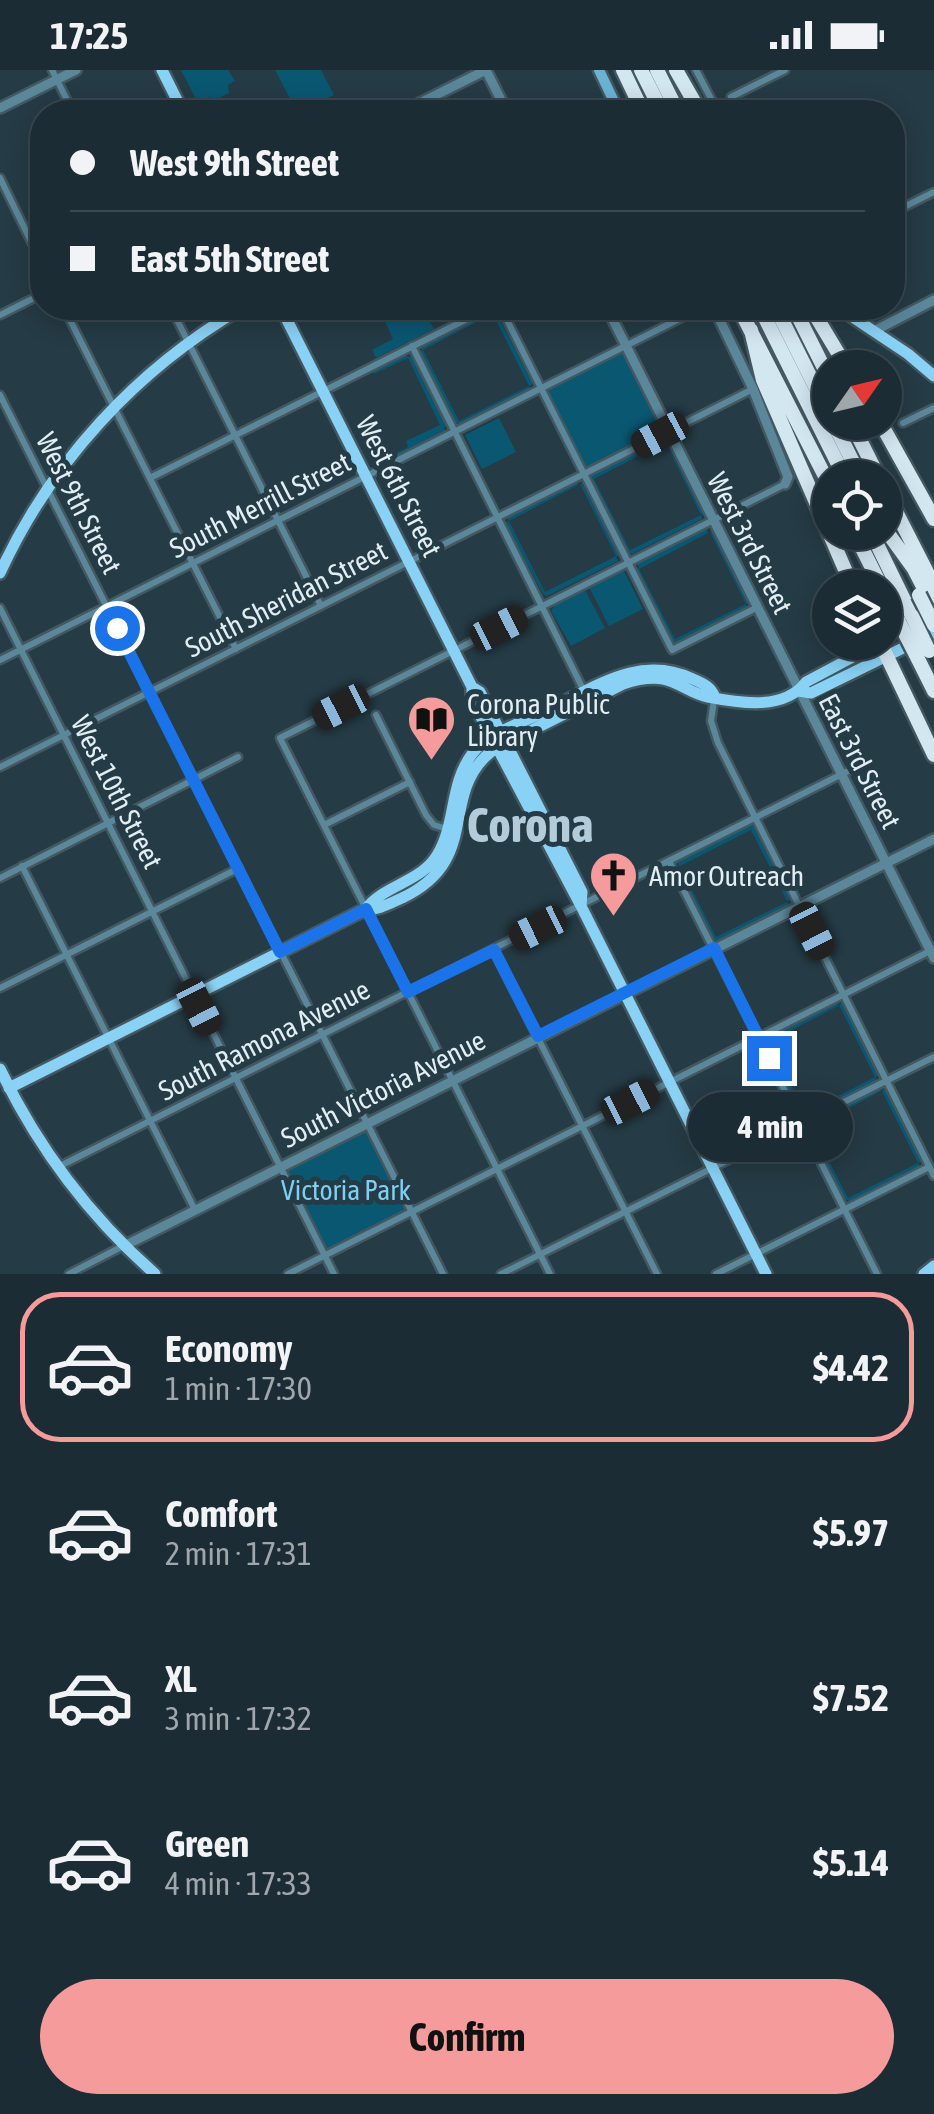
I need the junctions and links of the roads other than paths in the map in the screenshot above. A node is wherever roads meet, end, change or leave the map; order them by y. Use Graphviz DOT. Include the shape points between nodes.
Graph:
graph roads {
  1 [pos="76,70"];
  2 [pos="162,70"];
  3 [pos="486,70"];
  4 [pos="599,70"];
  5 [pos="623,70"];
  6 [pos="641,70"];
  7 [pos="657,70"];
  8 [pos="675,70"];
  9 [pos="696,70"];
  10 [pos="785,70"];
  11 [pos="54,75"];
  12 [pos="731,97"];
  13 [pos="67,100"];
  14 [pos="178,100"];
  15 [pos="426,100"];
  16 [pos="501,100"];
  17 [pos="613,100"];
  18 [pos="638,100"];
  19 [pos="656,100"];
  20 [pos="672,100"];
  21 [pos="691,100"];
  22 [pos="712,100"];
  23 [pos="0,108"];
  24 [pos="0,178"];
  25 [pos="934,192"];
  26 [pos="905,206"];
  27 [pos="30,239"];
  28 [pos="30,300"];
  29 [pos="934,300"];
  30 [pos="0,315"];
  31 [pos="905,315"];
  32 [pos="70,320"];
  33 [pos="177,320"];
  34 [pos="223,320"];
  35 [pos="288,320"];
  36 [pos="465,320"];
  37 [pos="506,320"];
  38 [pos="614,320"];
  39 [pos="676,320"];
  40 [pos="720,320"];
  41 [pos="745,320"];
  42 [pos="766,320"];
  43 [pos="782,320"];
  44 [pos="800,320"];
  45 [pos="818,320"];
  46 [pos="859,320"];
  47 [pos="895,320"];
  48 [pos="750,330"];
  49 [pos="876,330"];
  50 [pos="189,342"];
  51 [pos="626,344"];
  52 [pos="412,346"];
  53 [pos="815,350"];
  54 [pos="836,350"];
  55 [pos="934,376"];
  56 [pos="812,379"];
  57 [pos="541,388"];
  58 [pos="754,389"];
  59 [pos="323,391"];
  60 [pos="0,395"];
  61 [pos="114,407"];
  62 [pos="934,408"];
  63 [pos="903,423"];
  64 [pos="669,431"];
  65 [pos="455,432"];
  66 [pos="235,435"];
  67 [pos="890,440"];
  68 [pos="817,460"];
  69 [pos="836,460"];
  70 [pos="584,474"];
  71 [pos="366,477"];
  72 [pos="150,478"];
  73 [pos="785,484"];
  74 [pos="47,489"];
  75 [pos="497,518"];
  76 [pos="934,518"];
  77 [pos="713,519"];
  78 [pos="278,521"];
  79 [pos="902,524"];
  80 [pos="909,538"];
  81 [pos="883,550"];
  82 [pos="900,550"];
  83 [pos="409,562"];
  84 [pos="628,563"];
  85 [pos="193,564"];
  86 [pos="845,570"];
  87 [pos="934,570"];
  88 [pos="0,573"];
  89 [pos="926,591"];
  90 [pos="902,605"];
  91 [pos="321,606"];
  92 [pos="106,607"];
  93 [pos="540,607"];
  94 [pos="758,607"];
  95 [pos="0,608"];
  96 [pos="926,622"];
  97 [pos="902,635"];
  98 [pos="236,649"];
  99 [pos="21,650"];
  100 [pos="454,650"];
  101 [pos="927,656"];
  102 [pos="0,660"];
  103 [pos="860,660"];
  104 [pos="889,660"];
  105 [pos="932,690"];
  106 [pos="150,692"];
  107 [pos="799,692"];
  108 [pos="587,697"];
  109 [pos="715,697"];
  110 [pos="376,715"];
  111 [pos="64,735"];
  112 [pos="500,740"];
  113 [pos="934,755"];
  114 [pos="238,757"];
  115 [pos="866,762"];
  116 [pos="0,767"];
  117 [pos="842,776"];
  118 [pos="194,780"];
  119 [pos="410,782"];
  120 [pos="756,820"];
  121 [pos="108,823"];
  122 [pos="324,825"];
  123 [pos="452,831"];
  124 [pos="934,839"];
  125 [pos="670,861"];
  126 [pos="886,863"];
  127 [pos="22,866"];
  128 [pos="239,868"];
  129 [pos="0,878"];
  130 [pos="581,906"];
  131 [pos="799,906"];
  132 [pos="366,909"];
  133 [pos="152,912"];
  134 [pos="714,948"];
  135 [pos="494,950"];
  136 [pos="280,952"];
  137 [pos="933,952"];
  138 [pos="66,955"];
  139 [pos="0,988"];
  140 [pos="408,992"];
  141 [pos="625,993"];
  142 [pos="843,994"];
  143 [pos="194,996"];
  144 [pos="322,1036"];
  145 [pos="538,1036"];
  146 [pos="758,1037"];
  147 [pos="108,1039"];
  148 [pos="934,1057"];
  149 [pos="0,1069"];
  150 [pos="236,1079"];
  151 [pos="452,1080"];
  152 [pos="887,1081"];
  153 [pos="669,1082"];
  154 [pos="5,1091"];
  155 [pos="150,1122"];
  156 [pos="366,1123"];
  157 [pos="802,1123"];
  158 [pos="582,1126"];
  159 [pos="280,1166"];
  160 [pos="713,1167"];
  161 [pos="929,1167"];
  162 [pos="57,1168"];
  163 [pos="497,1168"];
  164 [pos="934,1176"];
  165 [pos="845,1209"];
  166 [pos="195,1210"];
  167 [pos="626,1211"];
  168 [pos="411,1212"];
  169 [pos="124,1246"];
  170 [pos="540,1254"];
  171 [pos="756,1254"];
  172 [pos="324,1256"];
  173 [pos="934,1266"];
  174 [pos="69,1274"];
  175 [pos="155,1274"];
  176 [pos="288,1274"];
  177 [pos="334,1274"];
  178 [pos="442,1274"];
  179 [pos="501,1274"];
  180 [pos="550,1274"];
  181 [pos="657,1274"];
  182 [pos="716,1274"];
  183 [pos="766,1274"];
  184 [pos="877,1274"];
  185 [pos="924,1274"];
  1 -- 11 [label="street"];
  2 -- 14 [label="main road"];
  3 -- 15 [label="street"];
  3 -- 16 [label="street"];
  4 -- 17 [label="main road"];
  5 -- 18 [label="highway"];
  6 -- 19 [label="highway"];
  7 -- 20 [label="highway"];
  8 -- 21 [label="highway"];
  9 -- 22 [label="street"];
  10 -- 12 [label="street"];
  11 -- 13 [label="street"];
  11 -- 23 [label="street"];
  24 -- 27 [label="street"];
  25 -- 26 [label="street"];
  28 -- 30 [label="street"];
  29 -- 31 [label="street"];
  32 -- 61 [label="street"];
  33 -- 50 [label="street"];
  34 -- 50 [label="main road"];
  35 -- 59 [label="main road, West 6th Street"];
  36 -- 52 [label="street"];
  37 -- 57 [label="street"];
  38 -- 51 [label="street, West 3rd Street"];
  39 -- 51 [label="street, South Merrill Street"];
  40 -- 58 [label="street"];
  41 -- 48 [label="highway"];
  42 -- 69 [label="highway"];
  43 -- 56 [label="highway"];
  44 -- 53 [label="highway"];
  45 -- 54 [label="highway"];
  46 -- 49 [label="main road"];
  47 -- 49 [label="street"];
  48 -- 68 [label="highway"];
  48 -- 86 [label="highway" via="763,380"];
  49 -- 55 [label="main road"];
  50 -- 61 [label="main road"];
  50 -- 66 [label="street"];
  51 -- 57 [label="street, South Merrill Street"];
  51 -- 64 [label="street, West 3rd Street"];
  52 -- 59 [label="street"];
  52 -- 65 [label="street"];
  57 -- 65 [label="street, South Merrill Street"];
  57 -- 70 [label="street"];
  58 -- 64 [label="street, South Sheridan Street"];
  58 -- 73 [label="street" via="788,476"];
  59 -- 66 [label="street"];
  59 -- 71 [label="main road, West 6th Street"];
  60 -- 74 [label="street, West 9th Street"];
  61 -- 72 [label="street"];
  61 -- 74 [label="main road"];
  62 -- 63 [label="street"];
  64 -- 70 [label="street, South Sheridan Street"];
  64 -- 77 [label="street, West 3rd Street"];
  65 -- 71 [label="street, South Merrill Street"];
  65 -- 75 [label="street"];
  66 -- 72 [label="street"];
  66 -- 78 [label="street"];
  67 -- 76 [label="highway"];
  70 -- 75 [label="street, South Sheridan Street"];
  70 -- 84 [label="street"];
  71 -- 78 [label="street, South Merrill Street"];
  71 -- 83 [label="main road, West 6th Street"];
  72 -- 85 [label="street"];
  73 -- 77 [label="street"];
  74 -- 88 [label="main road"];
  74 -- 92 [label="street, West 9th Street"];
  75 -- 83 [label="street, South Sheridan Street"];
  75 -- 93 [label="street"];
  77 -- 84 [label="street"];
  77 -- 94 [label="street, West 3rd Street"];
  78 -- 85 [label="street, South Merrill Street"];
  78 -- 91 [label="street"];
  79 -- 80 [label="highway"];
  80 -- 87 [label="highway"];
  80 -- 89 [label="highway"];
  81 -- 96 [label="highway"];
  82 -- 89 [label="highway"];
  83 -- 91 [label="street, South Sheridan Street"];
  83 -- 100 [label="main road, West 6th Street"];
  84 -- 93 [label="street"];
  84 -- 94 [label="street" via="672,650"];
  85 -- 92 [label="street, South Merrill Street"];
  85 -- 98 [label="street"];
  89 -- 96 [label="highway, bridge"];
  90 -- 96 [label="highway"];
  91 -- 98 [label="street, South Sheridan Street"];
  92 -- 99 [label="street, South Merrill Street"];
  92 -- 106 [label="street, West 9th Street"];
  93 -- 100 [label="street"];
  93 -- 108 [label="street"];
  94 -- 107 [label="street, West 3rd Street"];
  95 -- 99 [label="street, West 10th Street"];
  96 -- 97 [label="main road"];
  96 -- 101 [label="highway, bridge"];
  98 -- 106 [label="street, South Sheridan Street"];
  99 -- 102 [label="street, South Merrill Street"];
  99 -- 111 [label="street, West 10th Street"];
  100 -- 112 [label="main road, West 6th Street" via="472,700"];
  100 -- 122 [label="street" via="280,738"];
  101 -- 105 [label="highway"];
  103 -- 107 [label="main road" via="811,694"];
  104 -- 113 [label="highway"];
  106 -- 111 [label="street, South Sheridan Street"];
  106 -- 118 [label="street, West 9th Street"];
  107 -- 109 [label="main road" via="753,703"];
  107 -- 117 [label="street, East 3rd Street"];
  108 -- 109 [label="main road" via="648,678"];
  108 -- 112 [label="main road"];
  109 -- 120 [label="street" via="714,734"];
  110 -- 119 [label="street"];
  111 -- 116 [label="street, South Sheridan Street"];
  111 -- 121 [label="street, West 10th Street"];
  112 -- 123 [label="main road" via="473,773"];
  112 -- 130 [label="main road, West 6th Street"];
  114 -- 118 [label="street"];
  115 -- 117 [label="street, South Ramona Avenue"];
  117 -- 120 [label="street, South Ramona Avenue"];
  117 -- 126 [label="street, East 3rd Street"];
  118 -- 121 [label="street"];
  118 -- 128 [label="street, West 9th Street"];
  119 -- 122 [label="street"];
  119 -- 123 [label="street" via="429,819"];
  120 -- 125 [label="street, South Ramona Avenue"];
  120 -- 131 [label="street"];
  121 -- 127 [label="street"];
  121 -- 133 [label="street, West 10th Street"];
  122 -- 132 [label="street"];
  123 -- 132 [label="main road" via="418,876"];
  124 -- 126 [label="street, South Victoria Avenue"];
  125 -- 130 [label="street, South Ramona Avenue"];
  125 -- 134 [label="street"];
  126 -- 131 [label="street, South Victoria Avenue"];
  126 -- 137 [label="street, East 3rd Street"];
  127 -- 129 [label="street"];
  127 -- 138 [label="street"];
  128 -- 133 [label="street"];
  128 -- 136 [label="street, West 9th Street"];
  130 -- 135 [label="street, South Ramona Avenue"];
  130 -- 141 [label="main road, West 6th Street"];
  131 -- 134 [label="street, South Victoria Avenue"];
  131 -- 142 [label="street"];
  132 -- 136 [label="main road"];
  132 -- 140 [label="street"];
  133 -- 138 [label="street"];
  133 -- 143 [label="street, West 10th Street"];
  134 -- 141 [label="street, South Victoria Avenue"];
  134 -- 146 [label="street"];
  135 -- 140 [label="street, South Ramona Avenue"];
  135 -- 145 [label="street"];
  136 -- 143 [label="main road"];
  136 -- 144 [label="street, West 9th Street"];
  137 -- 142 [label="street"];
  138 -- 139 [label="street"];
  138 -- 147 [label="street"];
  140 -- 144 [label="street, South Ramona Avenue"];
  140 -- 151 [label="street"];
  141 -- 145 [label="street, South Victoria Avenue"];
  141 -- 153 [label="main road, West 6th Street"];
  142 -- 146 [label="street"];
  142 -- 152 [label="street"];
  143 -- 147 [label="main road"];
  143 -- 150 [label="street, West 10th Street"];
  144 -- 150 [label="street, South Ramona Avenue"];
  144 -- 156 [label="street, West 9th Street"];
  145 -- 151 [label="street, South Victoria Avenue"];
  145 -- 158 [label="street"];
  146 -- 153 [label="street"];
  146 -- 157 [label="street"];
  147 -- 154 [label="main road"];
  147 -- 155 [label="street"];
  148 -- 152 [label="street"];
  149 -- 154 [label="main road"];
  150 -- 155 [label="street, South Ramona Avenue"];
  150 -- 159 [label="street, West 10th Street"];
  151 -- 156 [label="street, South Victoria Avenue"];
  151 -- 163 [label="street"];
  152 -- 157 [label="street"];
  152 -- 161 [label="street"];
  153 -- 158 [label="street"];
  153 -- 160 [label="main road, West 6th Street"];
  154 -- 162 [label="main road"];
  155 -- 162 [label="street, South Ramona Avenue"];
  155 -- 166 [label="street"];
  156 -- 159 [label="street, South Victoria Avenue"];
  156 -- 168 [label="street, West 9th Street"];
  157 -- 160 [label="street"];
  157 -- 165 [label="street"];
  158 -- 163 [label="street"];
  158 -- 167 [label="street"];
  159 -- 166 [label="street, South Victoria Avenue"];
  159 -- 172 [label="street, West 10th Street"];
  160 -- 167 [label="street"];
  160 -- 171 [label="main road, West 6th Street"];
  161 -- 164 [label="street"];
  161 -- 165 [label="street"];
  162 -- 169 [label="main road"];
  163 -- 168 [label="street"];
  163 -- 170 [label="street"];
  165 -- 171 [label="street"];
  165 -- 184 [label="street"];
  166 -- 169 [label="street, South Victoria Avenue"];
  167 -- 170 [label="street"];
  167 -- 181 [label="street"];
  168 -- 172 [label="street"];
  168 -- 178 [label="street, West 9th Street"];
  169 -- 174 [label="street, South Victoria Avenue"];
  169 -- 175 [label="main road"];
  170 -- 179 [label="street"];
  170 -- 180 [label="street"];
  171 -- 182 [label="street"];
  171 -- 183 [label="main road, West 6th Street"];
  172 -- 176 [label="street"];
  172 -- 177 [label="street, West 10th Street"];
  173 -- 185 [label="main road"];
}
